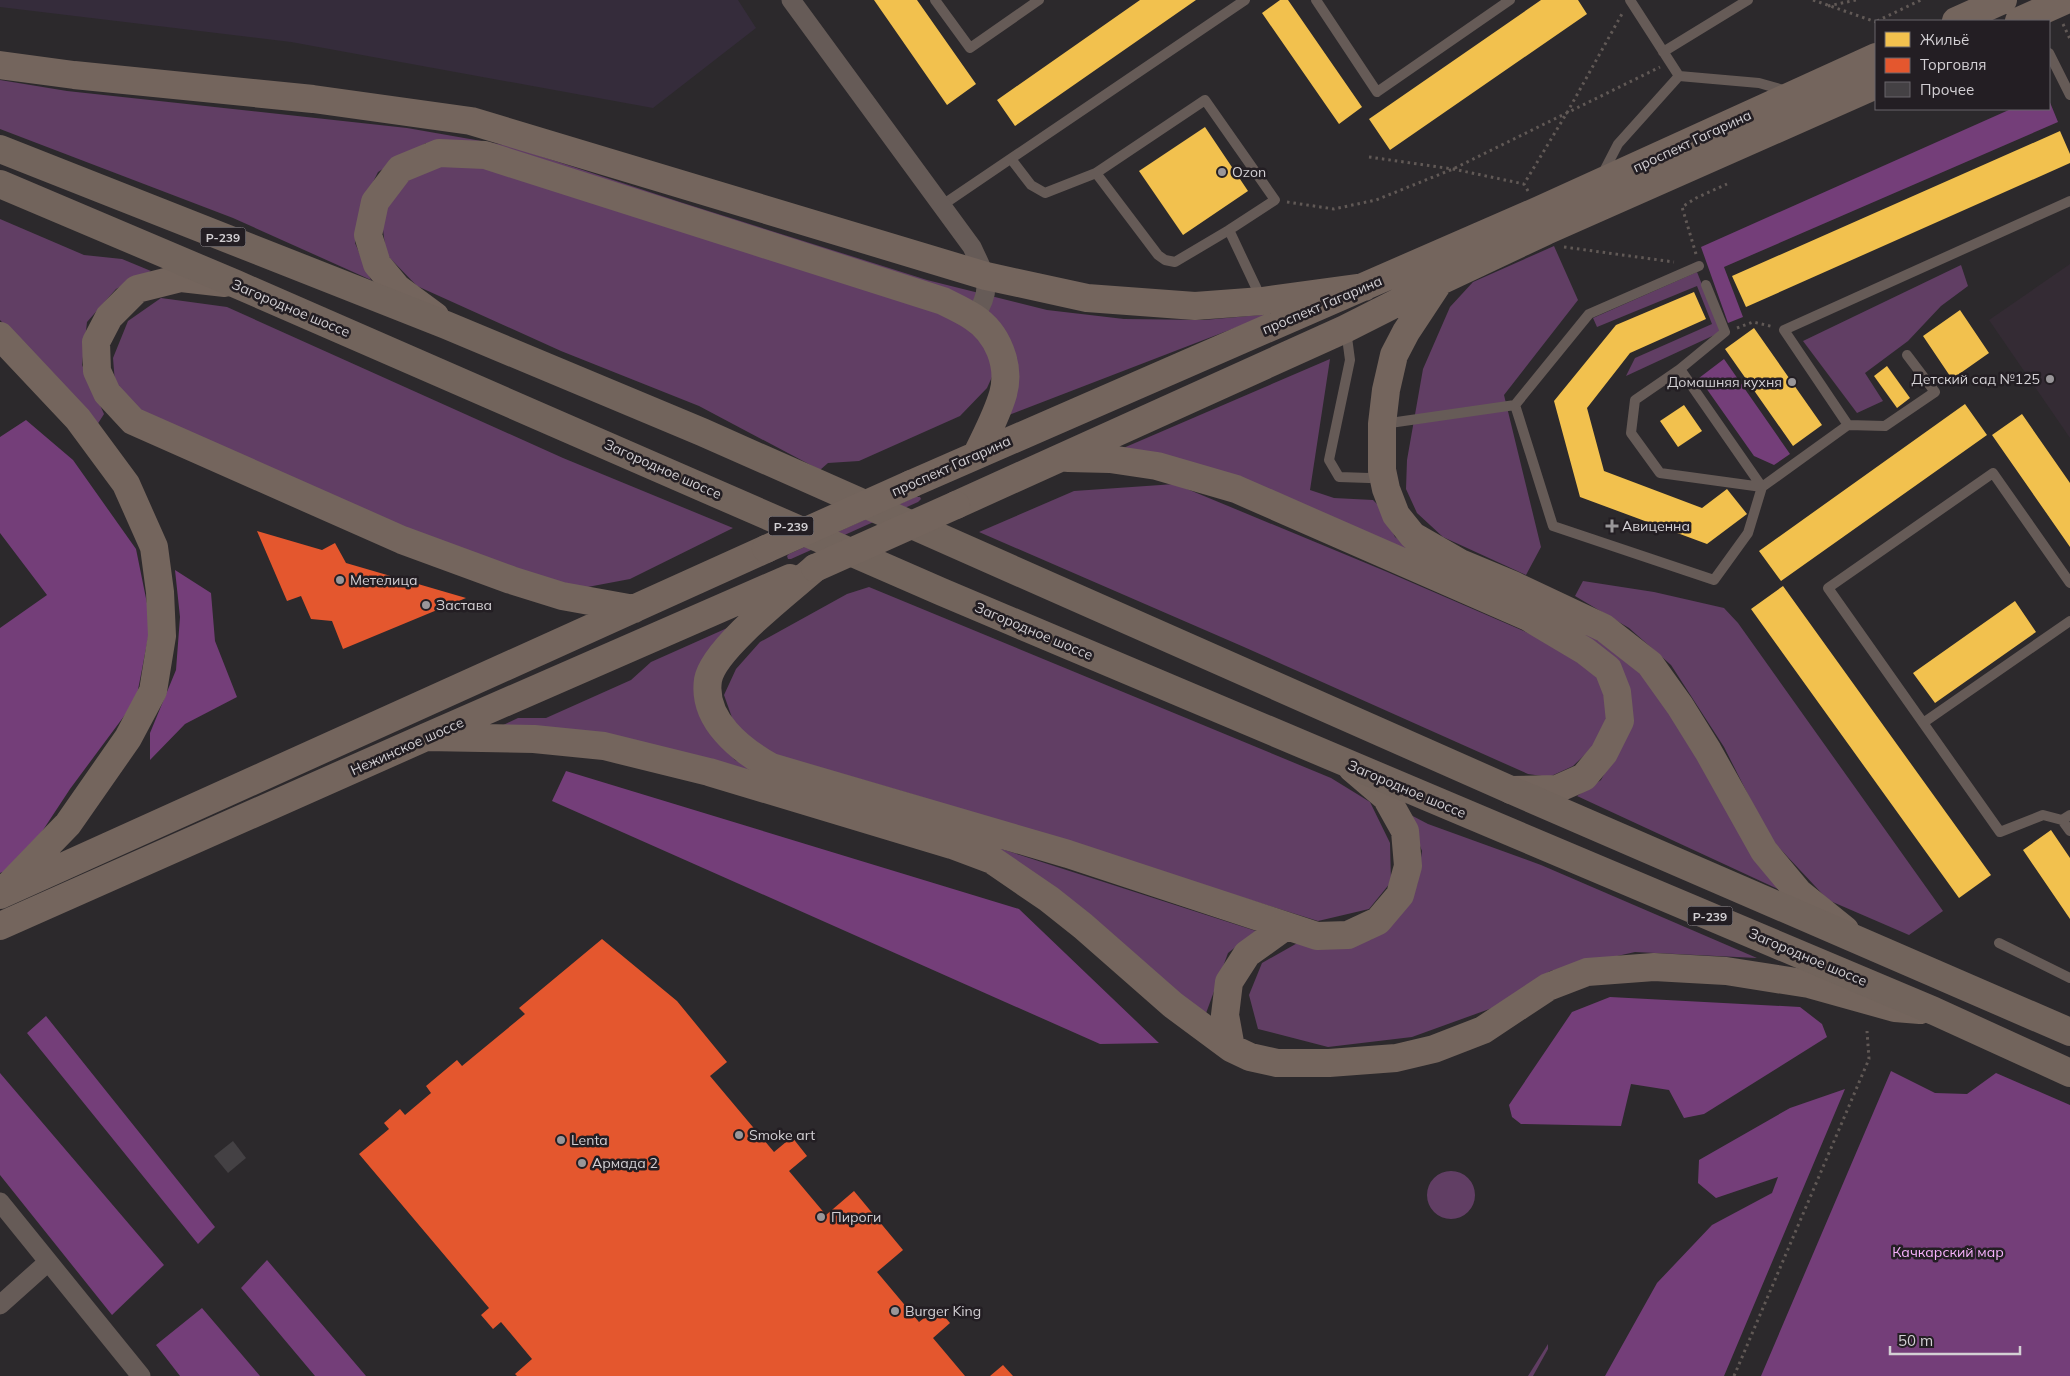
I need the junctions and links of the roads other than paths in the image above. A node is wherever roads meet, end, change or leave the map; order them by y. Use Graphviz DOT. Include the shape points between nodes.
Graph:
graph roads {
  1 [pos="791,0"];
  2 [pos="935,0"];
  3 [pos="1039,0"];
  4 [pos="1245,0"];
  5 [pos="1316,0"];
  6 [pos="1510,0"];
  7 [pos="1748,0"];
  8 [pos="2003,0"];
  9 [pos="1627,4"];
  10 [pos="2063,9"];
  11 [pos="1958,20"];
  12 [pos="2027,20"];
  13 [pos="1663,52"];
  14 [pos="2050,55"];
  15 [pos="1875,58"];
  16 [pos="0,65"];
  17 [pos="1679,76"];
  18 [pos="1875,85"];
  19 [pos="2070,93"];
  20 [pos="1796,94"];
  21 [pos="0,149"];
  22 [pos="1011,159"];
  23 [pos="1096,173"];
  24 [pos="0,184"];
  25 [pos="1598,184"];
  26 [pos="2070,201"];
  27 [pos="941,206"];
  28 [pos="1229,230"];
  29 [pos="1699,266"];
  30 [pos="986,276"];
  31 [pos="1440,281"];
  32 [pos="236,284"];
  33 [pos="1706,285"];
  34 [pos="1364,287"];
  35 [pos="1262,301"];
  36 [pos="974,318"];
  37 [pos="446,325"];
  38 [pos="1345,329"];
  39 [pos="0,336"];
  40 [pos="1907,355"];
  41 [pos="1680,369"];
  42 [pos="1515,405"];
  43 [pos="1382,424"];
  44 [pos="1848,425"];
  45 [pos="978,454"];
  46 [pos="1062,458"];
  47 [pos="1382,470"];
  48 [pos="1762,486"];
  49 [pos="815,568"];
  50 [pos="2070,583"];
  51 [pos="634,609"];
  52 [pos="2070,621"];
  53 [pos="1923,723"];
  54 [pos="426,737"];
  55 [pos="1347,764"];
  56 [pos="1511,790"];
  57 [pos="2066,818"];
  58 [pos="2070,831"];
  59 [pos="0,895"];
  60 [pos="0,926"];
  61 [pos="1286,926"];
  62 [pos="1860,942"];
  63 [pos="1999,943"];
  64 [pos="2070,978"];
  65 [pos="1934,1011"];
  66 [pos="2070,1032"];
  67 [pos="1231,1048"];
  68 [pos="2070,1073"];
  69 [pos="0,1202"];
  70 [pos="48,1262"];
  71 [pos="0,1305"];
  72 [pos="141,1376"];
  1 -- 27 [label="street"];
  2 -- 3 [label="lane" via="970,48"];
  4 -- 22 [label="lane"];
  5 -- 6 [label="lane" via="1377,92"];
  7 -- 13 [label="lane"];
  8 -- 11 [label="main road"];
  9 -- 13 [label="lane"];
  10 -- 12 [label="main road"];
  13 -- 17 [label="lane"];
  14 -- 19 [label="lane"];
  15 -- 20 [label="main road, проспект Гагарина"];
  16 -- 30 [label="main road" via="314,99 470,121"];
  17 -- 20 [label="lane" via="1759,83"];
  17 -- 25 [label="lane" via="1618,144"];
  18 -- 31 [label="main road, проспект Гагарина"];
  20 -- 25 [label="main road, проспект Гагарина"];
  21 -- 37 [label="highway, Р-239"];
  22 -- 23 [label="lane" via="1031,185 1045,193"];
  22 -- 27 [label="lane"];
  23 -- 28 [label="lane" via="1158,255 1166,260 1176,262"];
  23 -- 28 [label="lane" via="1204,100 1274,200"];
  24 -- 32 [label="highway, Загородное шоссе / Р-239"];
  25 -- 34 [label="main road, проспект Гагарина"];
  26 -- 44 [label="lane" via="1784,330"];
  27 -- 30 [label="street" via="972,247"];
  28 -- 35 [label="lane"];
  29 -- 42 [label="lane" via="1589,314"];
  30 -- 35 [label="main road" via="1087,298 1195,306"];
  30 -- 36 [label="street" via="985,302"];
  31 -- 38 [label="main road, проспект Гагарина"];
  31 -- 43 [label="main road" via="1394,355"];
  32 -- 51 [label="main road" via="182,278 138,288 109,317 96,342 97,371 107,393 133,421 419,546 562,596"];
  32 -- 55 [label="highway, Загородное шоссе / Р-239" via="942,592"];
  33 -- 41 [label="lane" via="1725,332"];
  34 -- 35 [label="main road"];
  34 -- 45 [label="main road, проспект Гагарина"];
  36 -- 37 [label="main road" via="943,301 485,155 439,153 400,169 375,202 368,235 377,264 397,288"];
  36 -- 45 [label="main road" via="1000,347 1004,368 1003,393"];
  37 -- 56 [label="highway, Р-239" via="712,436"];
  38 -- 46 [label="main road, проспект Гагарина"];
  38 -- 47 [label="lane" via="1350,360 1329,460 1338,477 1370,478"];
  39 -- 59 [label="main road" via="78,419 126,484 154,547 162,636 153,691 128,738 68,824"];
  40 -- 44 [label="lane" via="1935,392 1885,426"];
  41 -- 48 [label="lane"];
  41 -- 48 [label="lane" via="1635,400 1631,432 1660,473"];
  42 -- 43 [label="lane"];
  42 -- 48 [label="lane" via="1553,526 1714,580 1748,533"];
  43 -- 47 [label="main road"];
  44 -- 48 [label="lane"];
  45 -- 51 [label="main road, проспект Гагарина, bridge"];
  46 -- 49 [label="main road, проспект Гагарина, bridge"];
  46 -- 56 [label="main road" via="1110,459 1157,466 1236,489 1528,617 1585,651 1608,669 1617,692 1620,721 1604,753 1584,777 1557,789"];
  47 -- 62 [label="main road" via="1396,515 1413,536 1460,563 1604,628 1650,664 1703,743 1764,851 1799,893"];
  49 -- 54 [label="main road, Нежинское шоссе"];
  49 -- 61 [label="main road" via="742,631 719,658 708,678 708,697 726,734 752,756 771,767 1068,854"];
  50 -- 53 [label="lane" via="1992,473 1828,588"];
  51 -- 59 [label="main road"];
  52 -- 53 [label="lane"];
  53 -- 57 [label="lane" via="2000,832 2043,815"];
  54 -- 60 [label="main road, Нежинское шоссе"];
  54 -- 67 [label="main road" via="534,739 604,746 718,775 992,860 1049,899 1173,1005"];
  55 -- 61 [label="main road" via="1386,797 1404,831 1408,866 1400,895 1378,921 1348,935 1317,936"];
  55 -- 65 [label="highway, Загородное шоссе / Р-239"];
  56 -- 62 [label="highway, Р-239"];
  57 -- 58 [label="lane"];
  61 -- 67 [label="main road" via="1247,954 1229,982 1225,1015"];
  62 -- 66 [label="highway, Р-239"];
  63 -- 64 [label="lane"];
  65 -- 67 [label="main road" via="1895,1008 1809,984 1726,971 1654,967 1586,972 1548,987 1483,1030 1434,1049 1396,1058 1277,1063"];
  65 -- 68 [label="highway, Загородное шоссе / Р-239"];
  69 -- 70 [label="street"];
  70 -- 71 [label="street"];
  70 -- 72 [label="street"];
}
